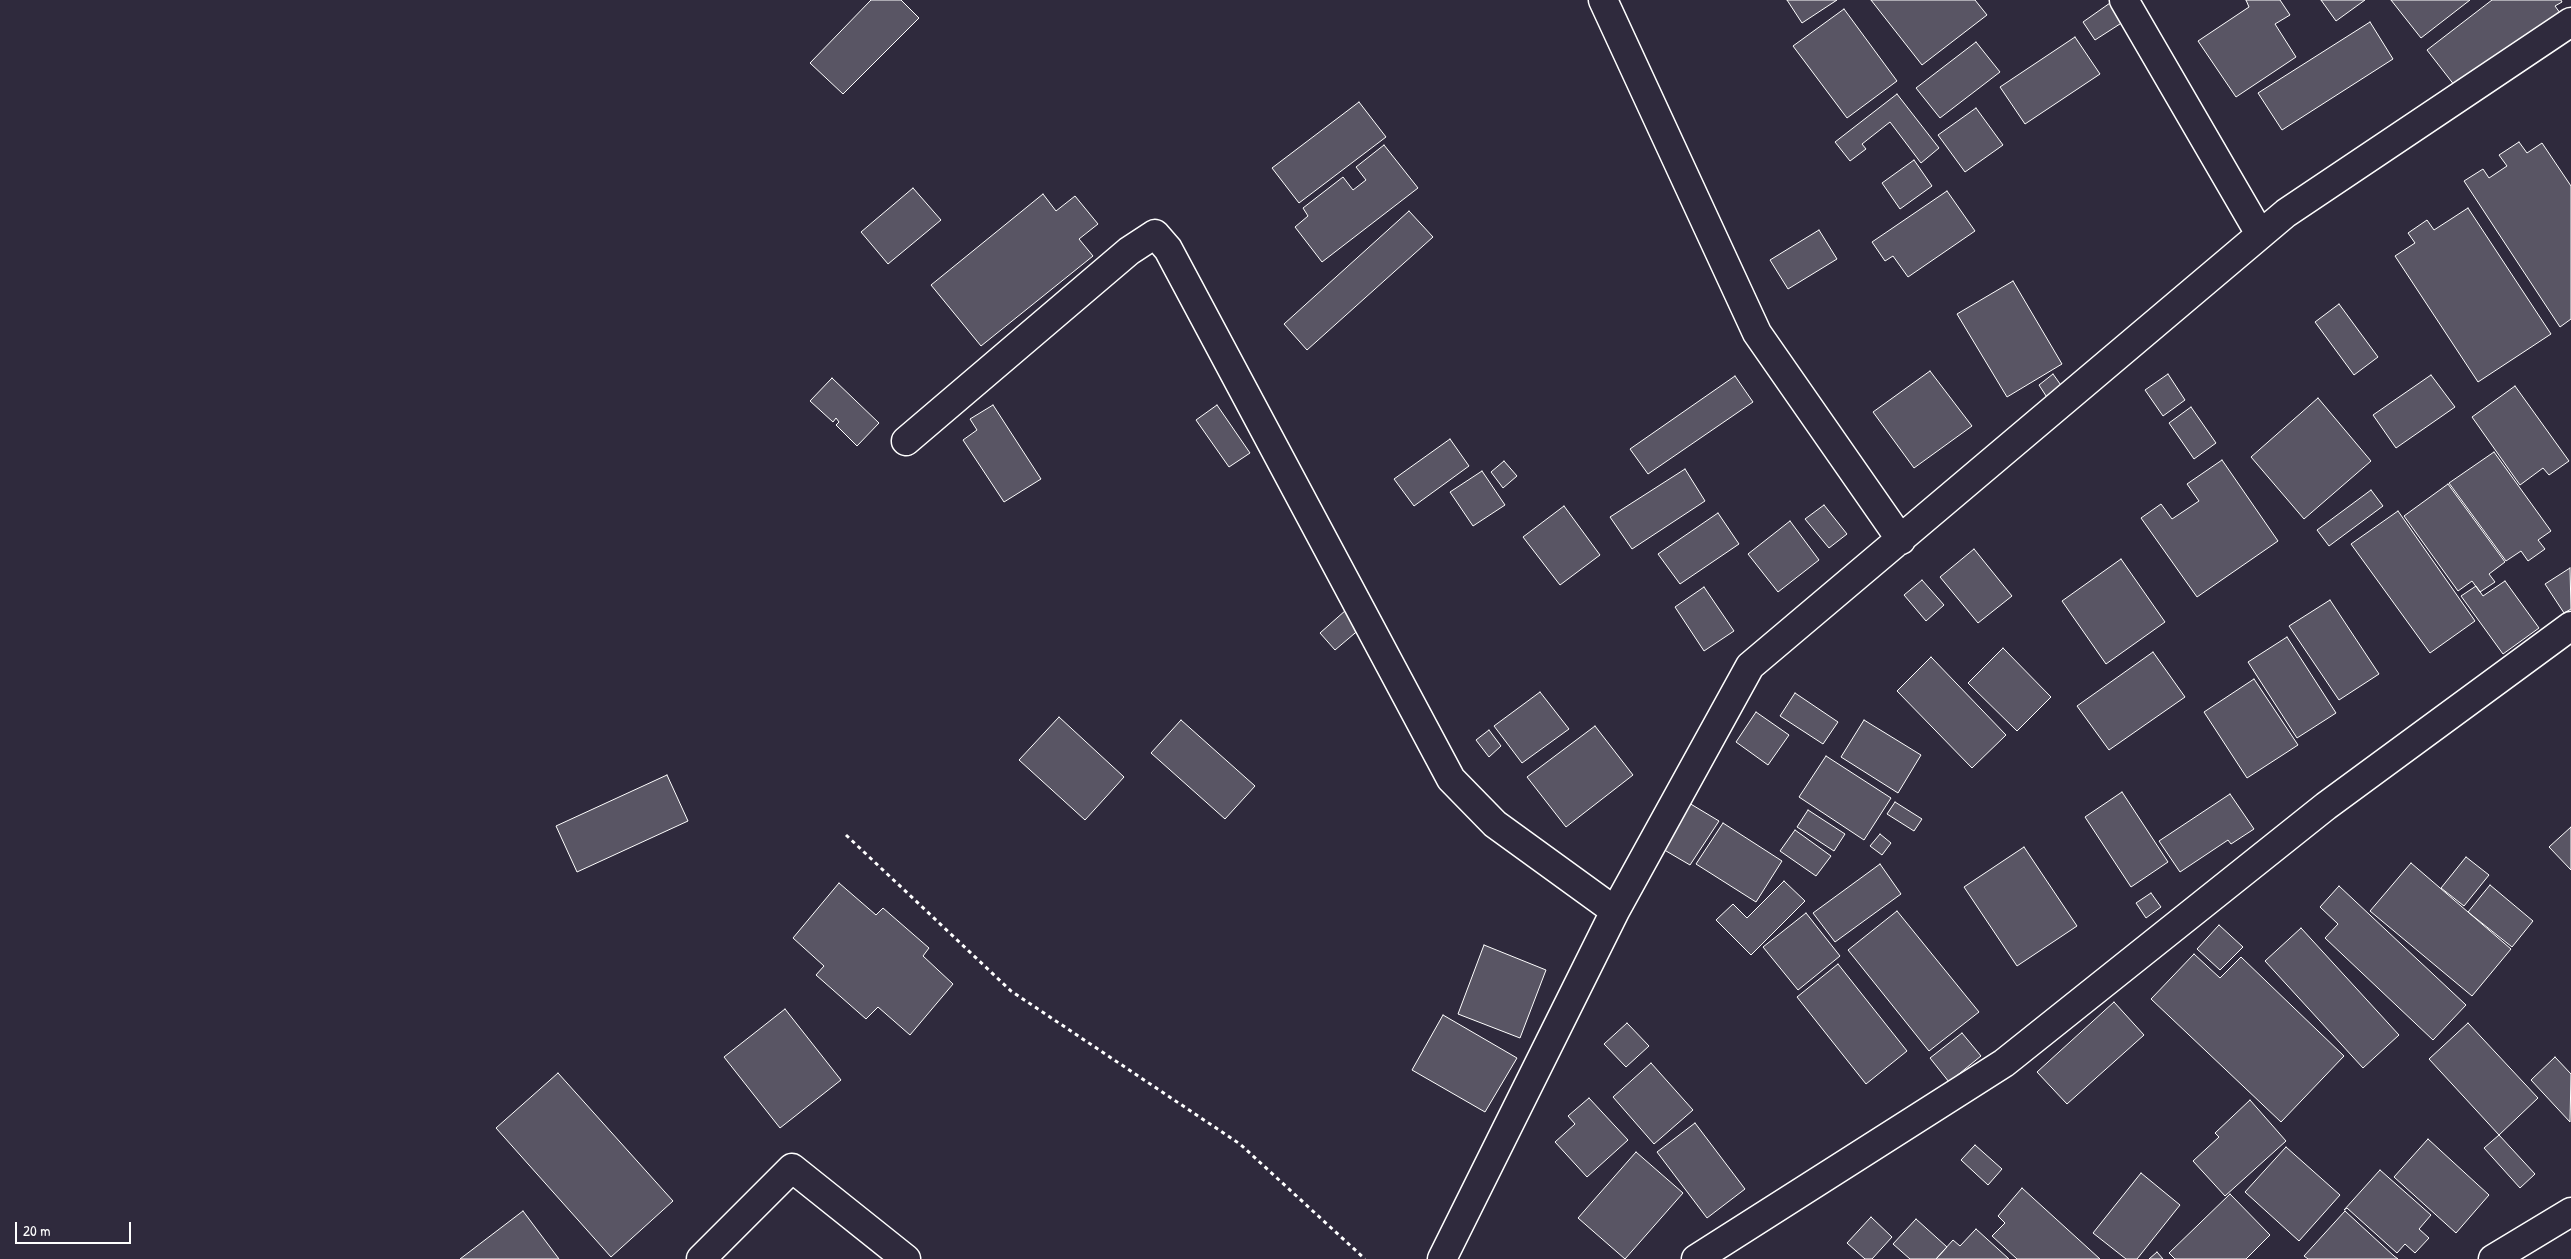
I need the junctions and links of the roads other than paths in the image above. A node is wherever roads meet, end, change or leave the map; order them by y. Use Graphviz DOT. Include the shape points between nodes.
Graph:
graph roads {
  1 [pos="1602,0"];
  2 [pos="2124,0"];
  3 [pos="2571,22"];
  4 [pos="2260,234"];
  5 [pos="906,441"];
  6 [pos="1901,540"];
  7 [pos="2571,626"];
  8 [pos="1615,911"];
  9 [pos="2571,1212"];
  10 [pos="701,1259"];
  11 [pos="906,1259"];
  12 [pos="1442,1259"];
  13 [pos="1696,1259"];
  14 [pos="2493,1259"];
  1 -- 6 [label="street" via="1758,333"];
  2 -- 4 [label="street"];
  3 -- 4 [label="street" via="2286,213"];
  4 -- 6 [label="street"];
  5 -- 8 [label="street" via="1129,251 1155,234 1168,249 1451,779 1495,824"];
  6 -- 8 [label="street" via="1750,666"];
  7 -- 13 [label="street" via="2326,806 2004,1063"];
  8 -- 12 [label="street"];
  9 -- 14 [label="street"];
  10 -- 11 [label="street" via="792,1168"];
}
